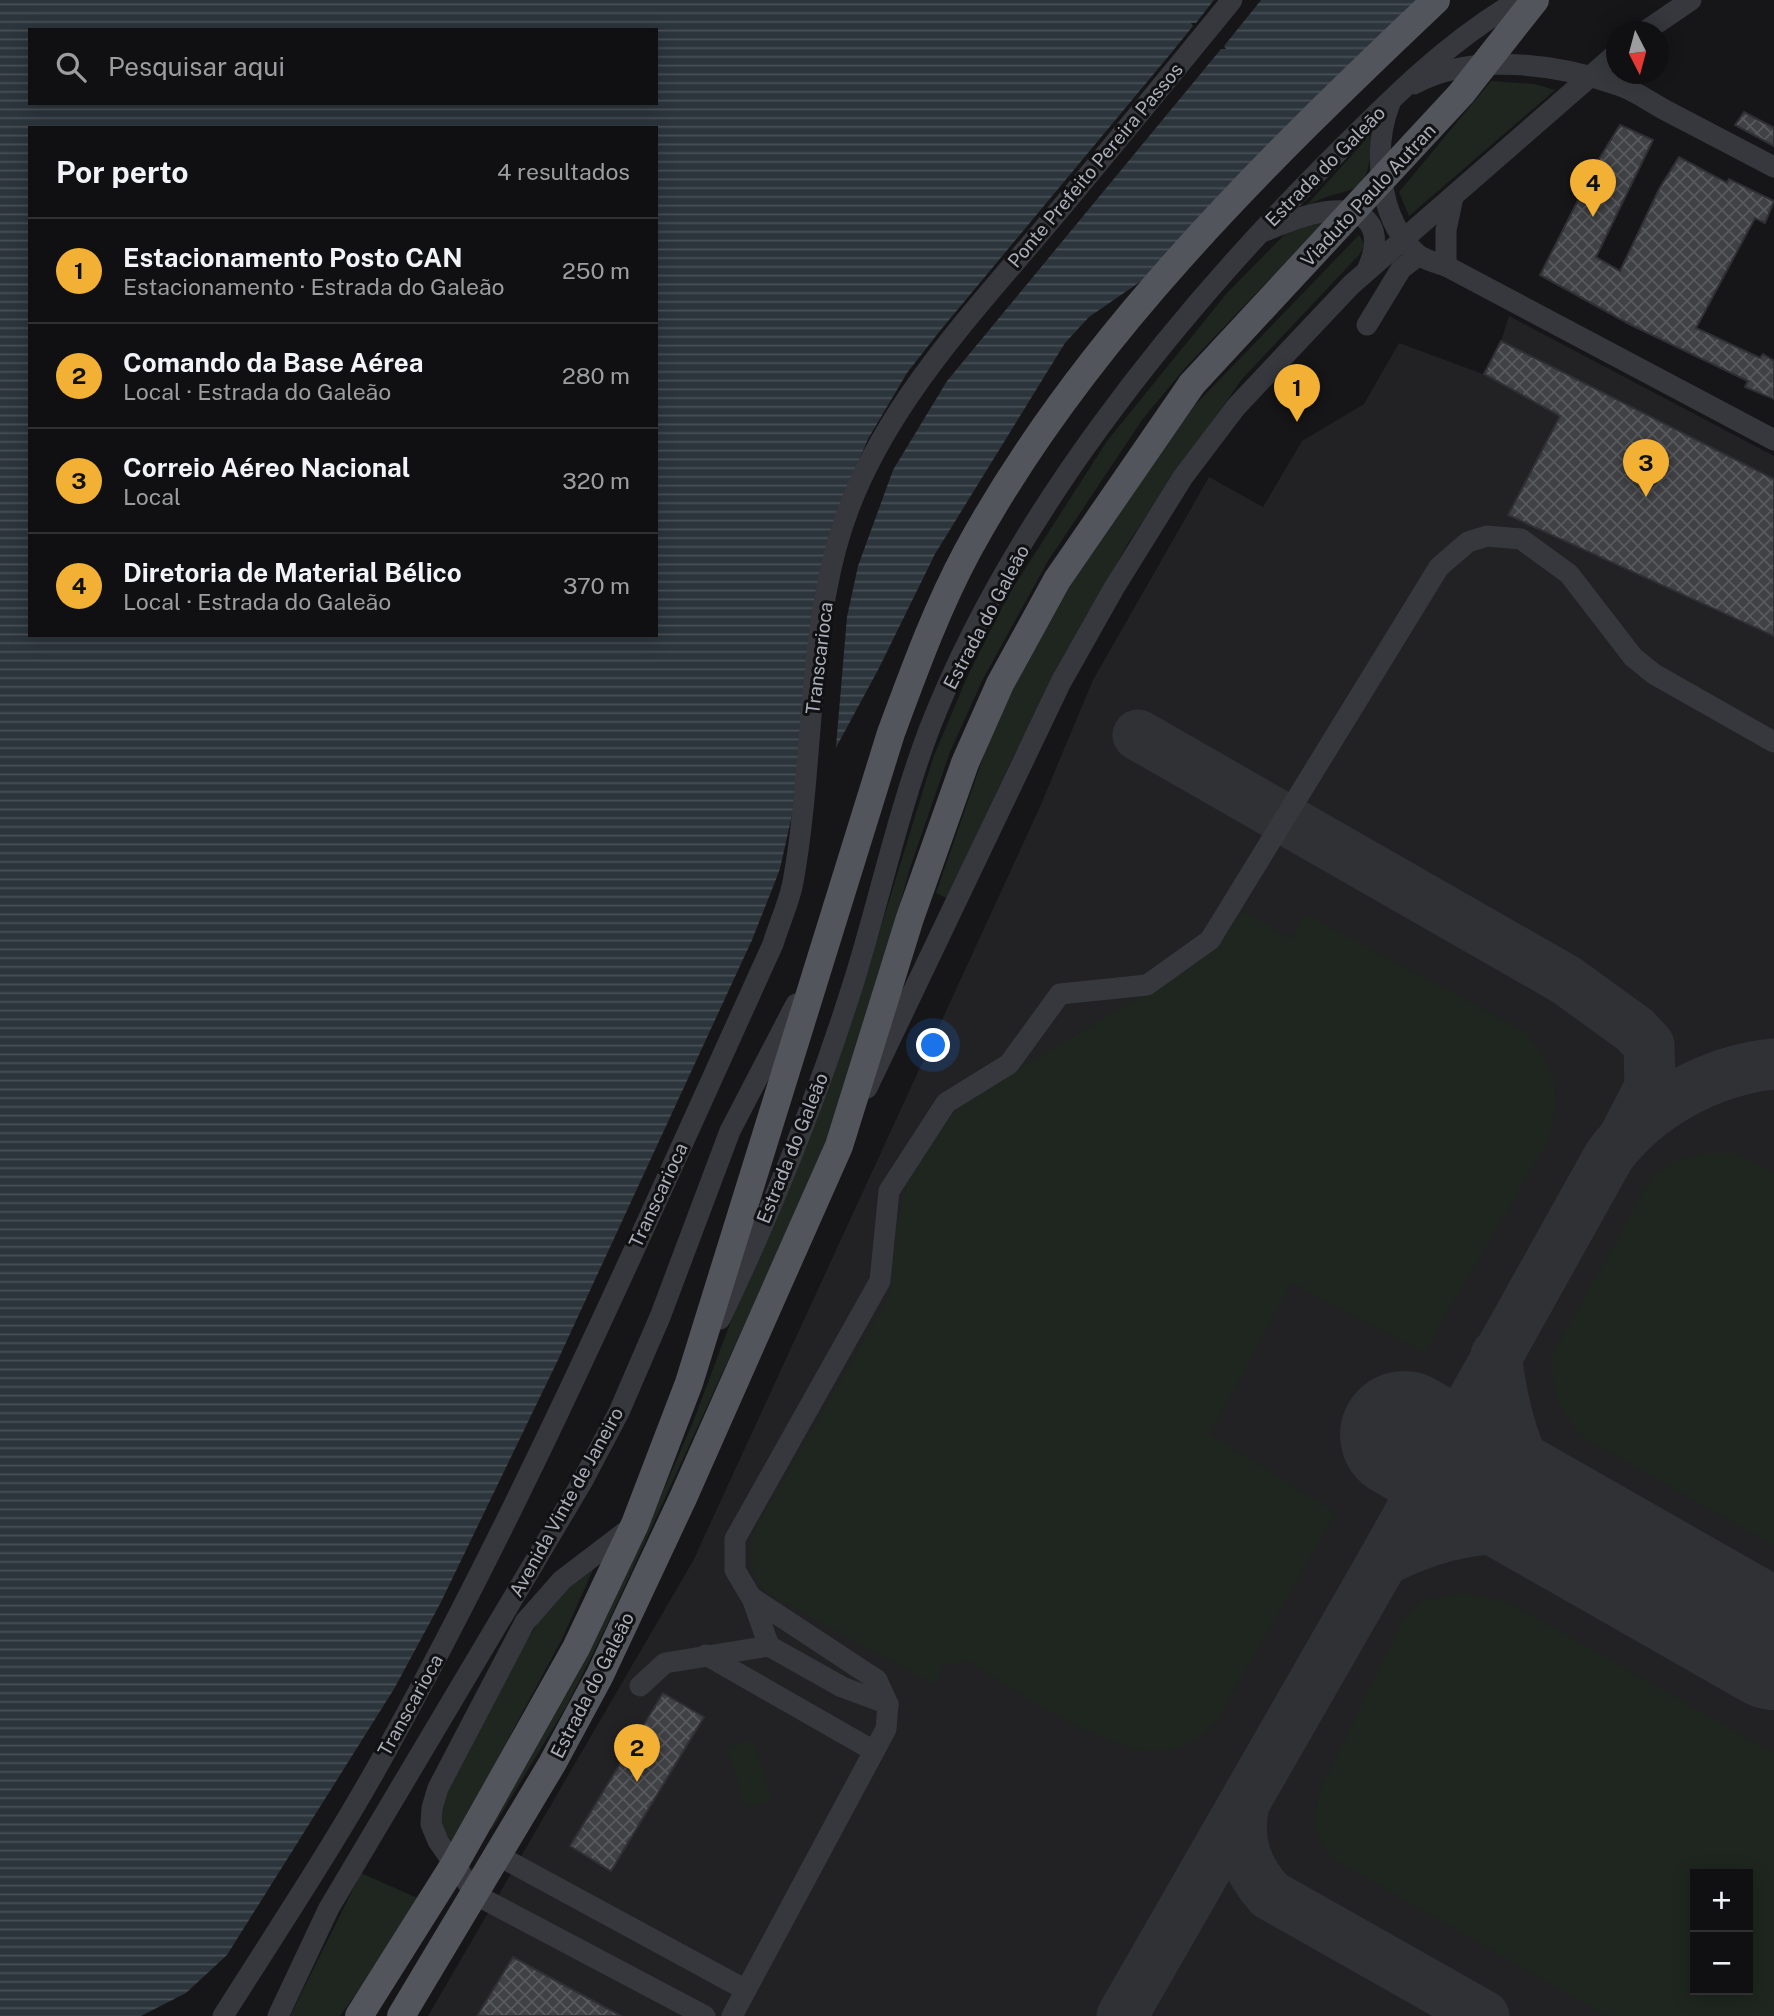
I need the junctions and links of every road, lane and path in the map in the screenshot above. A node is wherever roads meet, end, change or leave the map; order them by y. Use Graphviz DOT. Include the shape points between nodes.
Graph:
graph roads {
  1 [pos="1232,0"];
  2 [pos="1436,0"];
  3 [pos="1519,0"];
  4 [pos="1535,0"];
  5 [pos="1691,0"];
  6 [pos="1660,21"];
  7 [pos="1606,63"];
  8 [pos="1588,78"];
  9 [pos="1395,96"];
  10 [pos="1774,167"];
  11 [pos="1452,197"];
  12 [pos="1405,239"];
  13 [pos="1249,241"];
  14 [pos="1418,256"];
  15 [pos="1446,266"];
  16 [pos="1368,268"];
  17 [pos="1389,288"];
  18 [pos="1367,325"];
  19 [pos="958,330"];
  20 [pos="1192,384"];
  21 [pos="1774,440"];
  22 [pos="1774,742"];
  23 [pos="829,929"];
  24 [pos="839,1146"];
  25 [pos="689,1383"];
  26 [pos="635,1524"];
  27 [pos="752,1598"];
  28 [pos="769,1646"];
  29 [pos="706,1655"];
  30 [pos="640,1686"];
  31 [pos="888,1704"];
  32 [pos="874,1751"];
  33 [pos="499,1856"];
  34 [pos="454,1865"];
  35 [pos="476,1895"];
  36 [pos="746,1990"];
  37 [pos="223,2016"];
  38 [pos="278,2016"];
  39 [pos="359,2016"];
  40 [pos="401,2016"];
  41 [pos="705,2016"];
  42 [pos="732,2016"];
  1 -- 19 [label="street, Ponte Prefeito Pereira Passos"];
  2 -- 23 [label="main road, Estrada do Galeão" via="1313,116 1221,212 1121,327 1032,448 968,551 935,619 891,733"];
  3 -- 9 [label="street, Estrada do Galeão" via="1443,51"];
  4 -- 20 [label="main road, Viaduto Paulo Autran, bridge" via="1428,131"];
  5 -- 6 [label="street"];
  7 -- 8 [label="street, Estrada do Galeão"];
  8 -- 9 [label="street" via="1542,65 1516,64 1442,74"];
  8 -- 10 [label="street" via="1619,85"];
  8 -- 11 [label="street, Estrada do Galeão"];
  9 -- 12 [label="street" via="1381,142 1386,201 1392,224"];
  9 -- 13 [label="street, Estrada do Galeão"];
  11 -- 12 [label="street, Estrada do Galeão"];
  11 -- 15 [label="street"];
  12 -- 14 [label="street"];
  12 -- 16 [label="street, Estrada do Galeão"];
  13 -- 16 [label="street" via="1298,218 1352,211 1373,229 1375,248"];
  13 -- 25 [label="street, Estrada do Galeão" via="1152,356 1073,466 998,586 954,673 897,827 830,1051 780,1182"];
  14 -- 15 [label="street"];
  14 -- 17 [label="street" via="1401,269"];
  15 -- 21 [label="street"];
  16 -- 17 [label="street"];
  16 -- 24 [label="street, Estrada do Galeão" via="1236,407 1183,477 1114,588 1061,682"];
  17 -- 18 [label="street"];
  19 -- 37 [label="street, Transcarioca" via="904,403 878,449 836,547 818,654 792,884 773,944 528,1476 390,1745"];
  20 -- 24 [label="main road, Estrada do Galeão" via="1057,580 1000,684 965,763 910,918"];
  22 -- 27 [label="street" via="1654,674 1633,657 1569,574 1521,539 1487,536 1468,542 1439,567 1210,940 1147,985 1060,994 1009,1064 946,1103 889,1191 880,1281 735,1539 735,1570"];
  23 -- 25 [label="main road, Estrada do Galeão"];
  23 -- 38 [label="street, Avenida Vinte de Janeiro" via="793,1011 716,1161 660,1317 619,1412 329,1908"];
  24 -- 33 [label="main road, Estrada do Galeão" via="600,1675"];
  25 -- 26 [label="main road, Estrada do Galeão"];
  26 -- 34 [label="main road, Estrada do Galeão" via="576,1648"];
  26 -- 34 [label="street" via="562,1580 525,1622 486,1693 432,1808 431,1824"];
  27 -- 28 [label="street"];
  27 -- 31 [label="street" via="877,1681"];
  28 -- 29 [label="street"];
  28 -- 31 [label="street" via="842,1687"];
  29 -- 30 [label="street" via="665,1663"];
  29 -- 32 [label="street"];
  31 -- 32 [label="street" via="886,1729"];
  32 -- 36 [label="street"];
  33 -- 35 [label="main road, Estrada do Galeão"];
  33 -- 36 [label="street"];
  34 -- 35 [label="street"];
  34 -- 39 [label="main road, Estrada do Galeão"];
  35 -- 40 [label="main road, Estrada do Galeão"];
  35 -- 41 [label="street"];
  36 -- 42 [label="street"];
}
